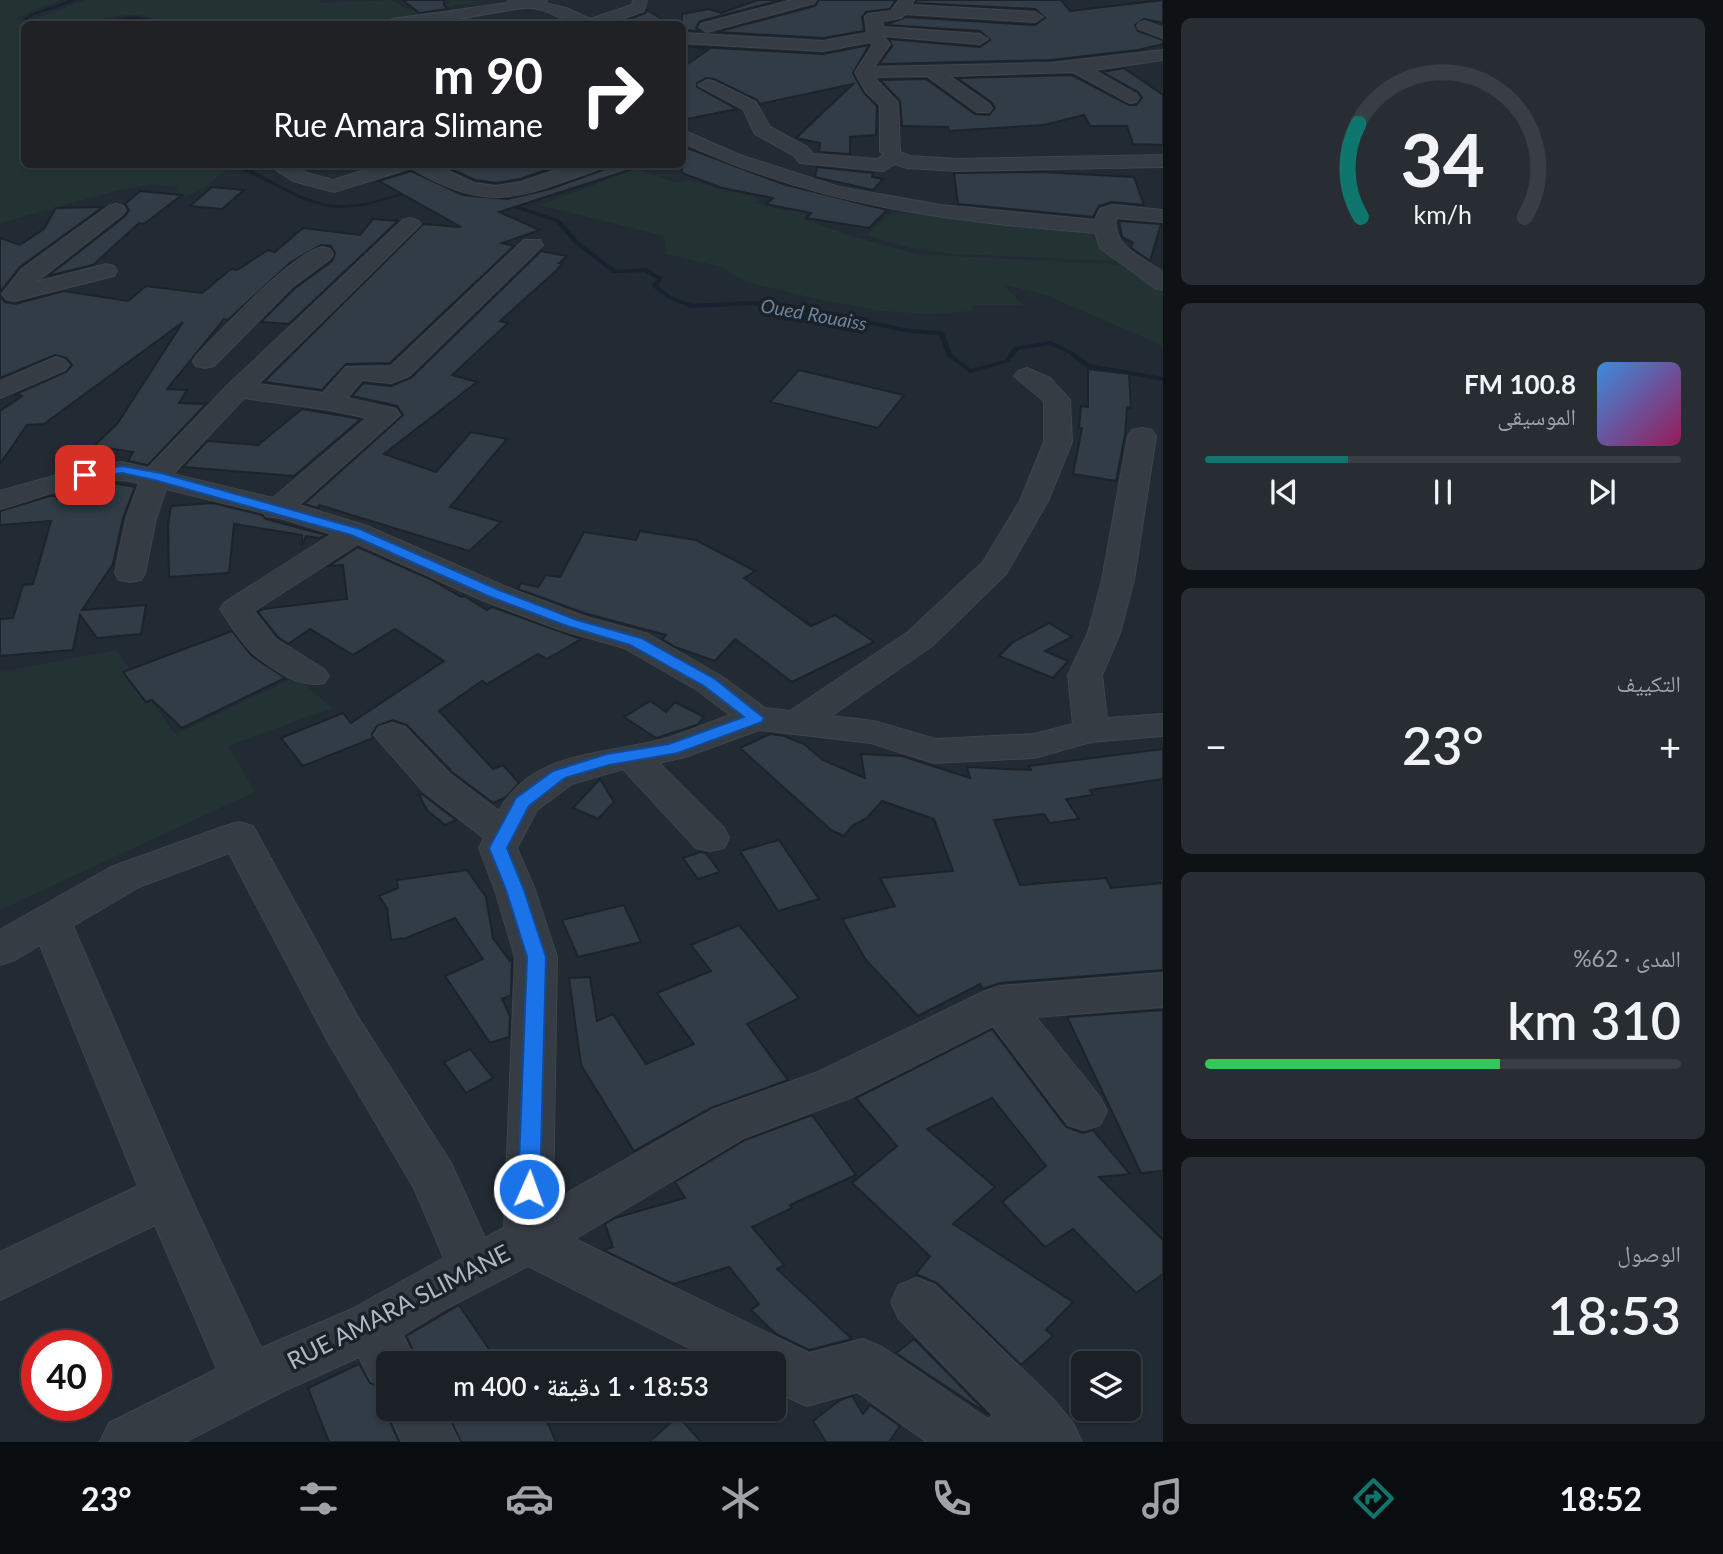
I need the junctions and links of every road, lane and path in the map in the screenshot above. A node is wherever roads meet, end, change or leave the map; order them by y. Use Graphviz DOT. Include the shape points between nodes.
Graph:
graph roads {
  1 [pos="512,0"];
  2 [pos="640,0"];
  3 [pos="809,0"];
  4 [pos="534,1"];
  5 [pos="901,3"];
  6 [pos="1035,17"];
  7 [pos="411,21"];
  8 [pos="583,21"];
  9 [pos="598,21"];
  10 [pos="1145,26"];
  11 [pos="686,30"];
  12 [pos="1163,33"];
  13 [pos="874,34"];
  14 [pos="686,38"];
  15 [pos="980,39"];
  16 [pos="756,41"];
  17 [pos="1163,55"];
  18 [pos="1076,66"];
  19 [pos="930,71"];
  20 [pos="863,72"];
  21 [pos="1130,98"];
  22 [pos="984,107"];
  23 [pos="686,137"];
  24 [pos="893,156"];
  25 [pos="1163,162"];
  26 [pos="292,168"];
  27 [pos="392,168"];
  28 [pos="425,168"];
  29 [pos="580,168"];
  30 [pos="116,210"];
  31 [pos="1163,216"];
  32 [pos="410,224"];
  33 [pos="1104,227"];
  34 [pos="532,244"];
  35 [pos="322,254"];
  36 [pos="106,271"];
  37 [pos="1163,283"];
  38 [pos="7,297"];
  39 [pos="243,320"];
  40 [pos="299,329"];
  41 [pos="205,360"];
  42 [pos="56,365"];
  43 [pos="1027,376"];
  44 [pos="238,389"];
  45 [pos="0,390"];
  46 [pos="330,402"];
  47 [pos="1142,436"];
  48 [pos="156,476"];
  49 [pos="0,500"];
  50 [pos="276,510"];
  51 [pos="356,532"];
  52 [pos="130,573"];
  53 [pos="312,676"];
  54 [pos="776,720"];
  55 [pos="1163,725"];
  56 [pos="1091,732"];
  57 [pos="392,735"];
  58 [pos="631,756"];
  59 [pos="505,835"];
  60 [pos="710,838"];
  61 [pos="50,920"];
  62 [pos="0,949"];
  63 [pos="1163,990"];
  64 [pos="1000,1003"];
  65 [pos="1084,1111"];
  66 [pos="166,1196"];
  67 [pos="527,1241"];
  68 [pos="473,1268"];
  69 [pos="0,1277"];
  70 [pos="917,1302"];
  71 [pos="380,1344"];
  72 [pos="249,1381"];
  73 [pos="420,1421"];
  74 [pos="1030,1434"];
  75 [pos="128,1442"];
  76 [pos="431,1442"];
  77 [pos="974,1442"];
  1 -- 4 [label="street"];
  2 -- 9 [label="street" via="639,8"];
  3 -- 11 [label="street"];
  4 -- 7 [label="street"];
  4 -- 8 [label="street"];
  5 -- 6 [label="street"];
  5 -- 13 [label="street" via="896,15 873,18"];
  10 -- 12 [label="street"];
  13 -- 15 [label="street"];
  13 -- 16 [label="street" via="822,46"];
  13 -- 20 [label="street" via="882,44 866,60"];
  14 -- 16 [label="street"];
  16 -- 24 [label="street" via="702,87 750,106 762,130 807,159 883,165"];
  17 -- 18 [label="street"];
  18 -- 19 [label="street"];
  18 -- 21 [label="street"];
  19 -- 20 [label="street"];
  19 -- 22 [label="street"];
  20 -- 24 [label="street" via="867,85 889,103"];
  23 -- 33 [label="street" via="789,180 900,207"];
  24 -- 25 [label="street" via="907,162 957,165"];
  26 -- 27 [label="street" via="310,180 334,186"];
  28 -- 29 [label="street" via="479,191 498,192"];
  30 -- 38 [label="street" via="30,274"];
  31 -- 33 [label="street" via="1113,211 1107,213"];
  32 -- 40 [label="street"];
  33 -- 37 [label="street" via="1108,243"];
  34 -- 46 [label="street" via="400,371 391,375 355,372"];
  35 -- 39 [label="street"];
  36 -- 38 [label="street"];
  39 -- 40 [label="street"];
  39 -- 41 [label="street"];
  40 -- 44 [label="street"];
  42 -- 45 [label="street"];
  43 -- 54 [label="street" via="1057,400 1058,442 1034,501 995,566 920,639"];
  44 -- 46 [label="street"];
  44 -- 48 [label="street"];
  46 -- 50 [label="street" via="387,415"];
  47 -- 56 [label="street" via="1118,580 1104,633 1085,675"];
  48 -- 49 [label="street" via="122,470 85,475"];
  48 -- 50 [label="street"];
  48 -- 52 [label="street"];
  50 -- 51 [label="street"];
  51 -- 53 [label="street" via="236,609 264,646"];
  51 -- 54 [label="street" via="494,593 636,642"];
  54 -- 56 [label="street" via="874,732 934,751 1034,746"];
  54 -- 58 [label="street, RUE AMARA SLIMANE"];
  55 -- 56 [label="street"];
  57 -- 59 [label="street" via="438,783"];
  58 -- 59 [label="street, RUE AMARA SLIMANE" via="559,775 522,802"];
  58 -- 60 [label="street"];
  59 -- 67 [label="street, RUE AMARA SLIMANE" via="498,848 536,957"];
  61 -- 62 [label="street"];
  61 -- 66 [label="street"];
  61 -- 68 [label="street" via="125,877 239,835 341,1026 434,1178"];
  63 -- 64 [label="street"];
  64 -- 65 [label="street"];
  64 -- 67 [label="street" via="834,1085 729,1124"];
  66 -- 69 [label="street"];
  66 -- 72 [label="street"];
  67 -- 68 [label="street, RUE AMARA SLIMANE"];
  67 -- 77 [label="street" via="807,1380 863,1365"];
  68 -- 71 [label="street, RUE AMARA SLIMANE"];
  70 -- 74 [label="street"];
  71 -- 72 [label="street, RUE AMARA SLIMANE"];
  72 -- 75 [label="street, RUE AMARA SLIMANE"];
  73 -- 76 [label="street"];
}
